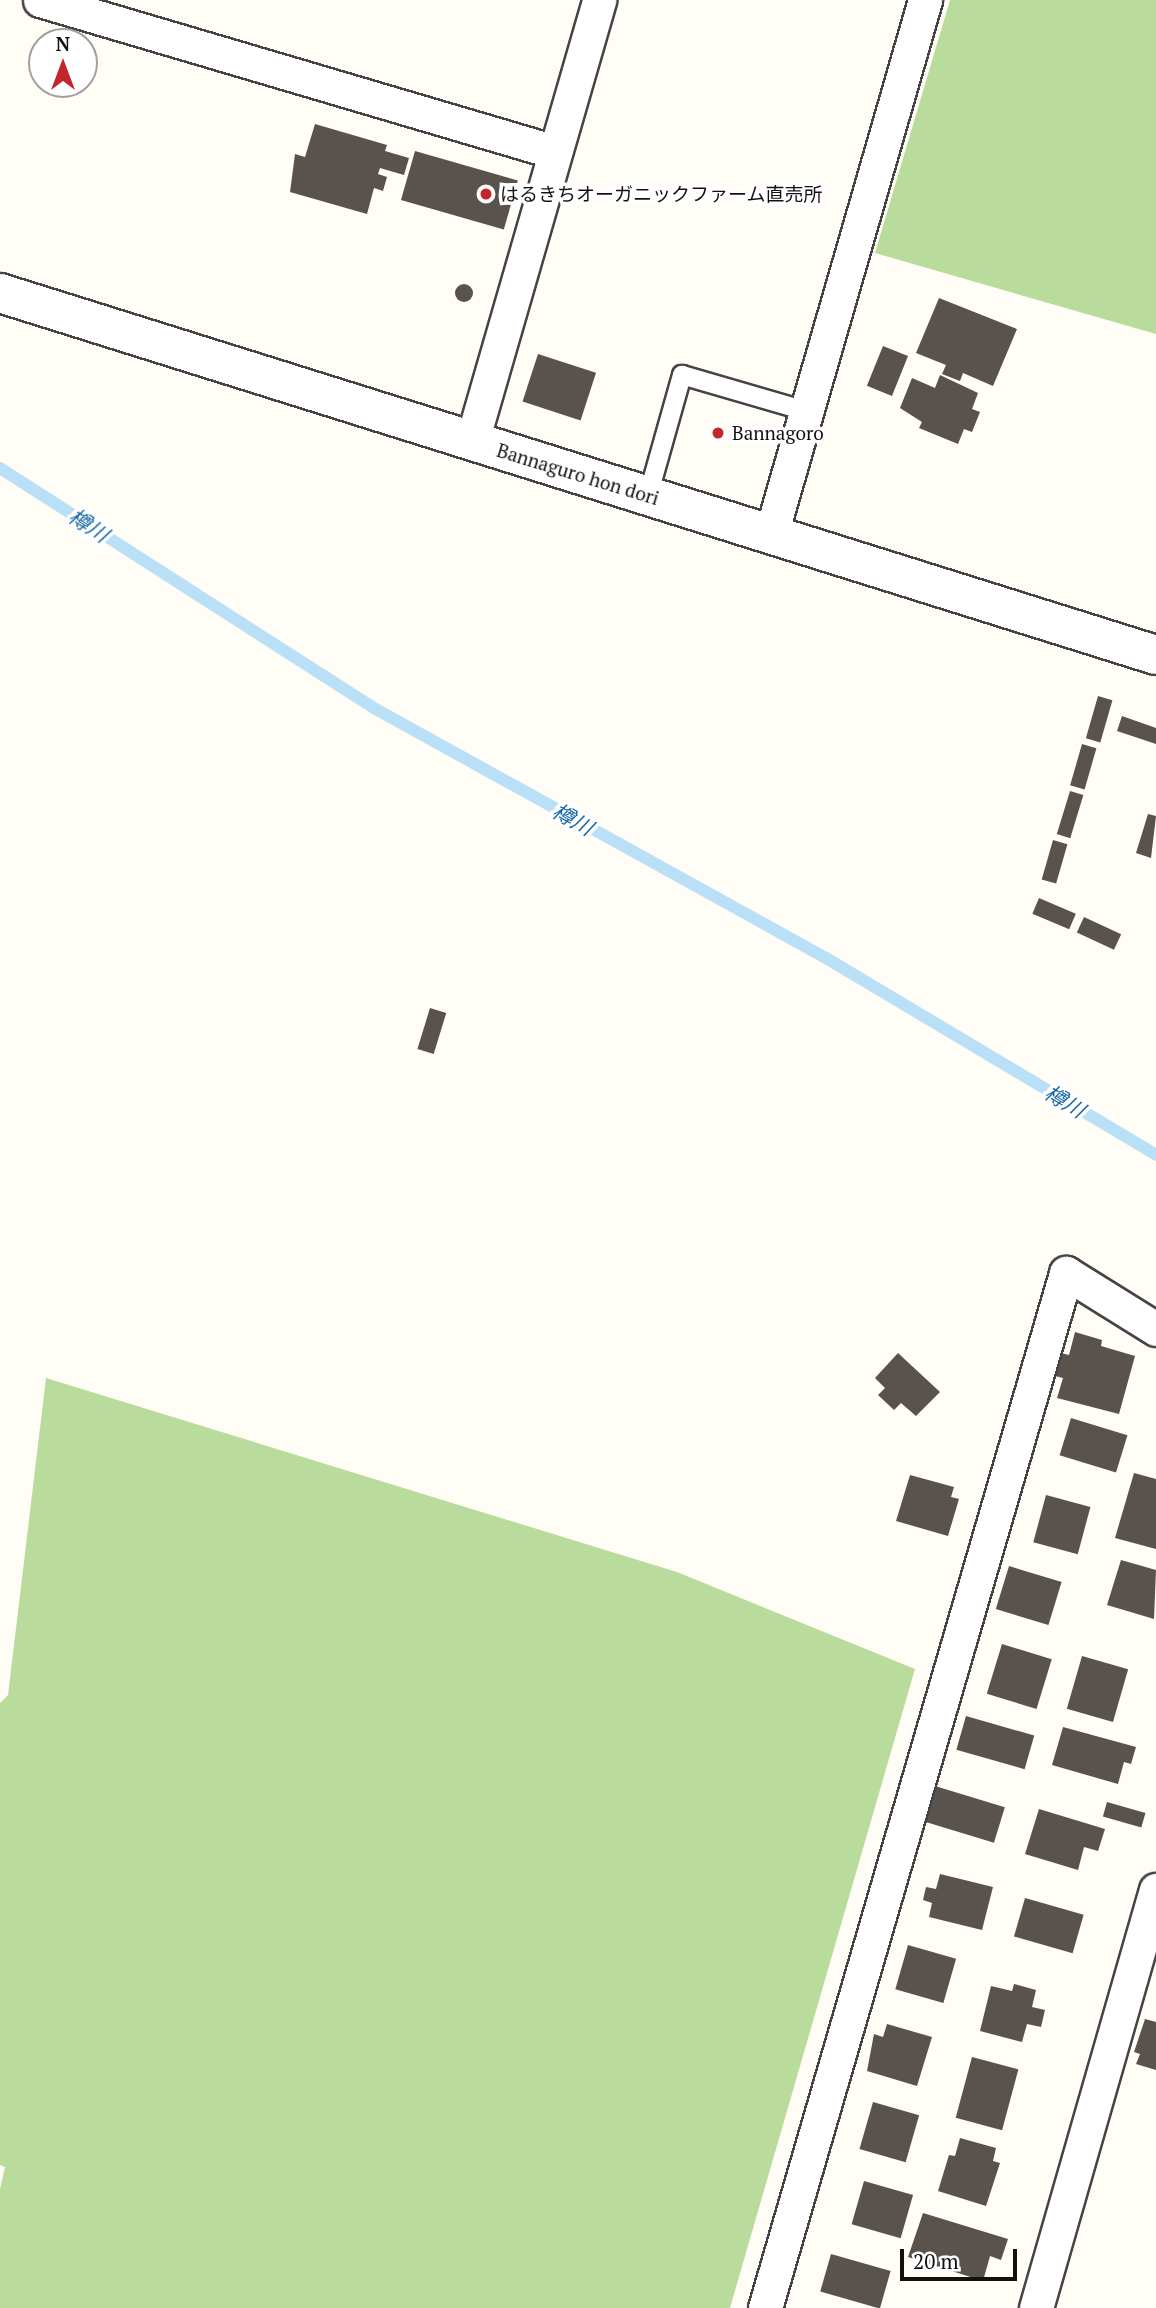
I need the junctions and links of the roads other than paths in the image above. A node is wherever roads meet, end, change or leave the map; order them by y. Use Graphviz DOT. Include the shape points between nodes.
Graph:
graph roads {
  1 [pos="40,0"];
  2 [pos="599,0"];
  3 [pos="925,0"];
  4 [pos="555,152"];
  5 [pos="0,293"];
  6 [pos="807,411"];
  7 [pos="472,441"];
  8 [pos="649,496"];
  9 [pos="771,534"];
  10 [pos="1156,655"];
  11 [pos="1156,1329"];
  12 [pos="1156,1890"];
  13 [pos="765,2308"];
  14 [pos="1037,2308"];
  1 -- 4 [label="street"];
  2 -- 4 [label="street"];
  3 -- 6 [label="street"];
  4 -- 7 [label="street"];
  5 -- 7 [label="street, Bannaguro hon dori"];
  6 -- 8 [label="lane" via="682,375"];
  6 -- 9 [label="street"];
  7 -- 8 [label="street, Bannaguro hon dori"];
  8 -- 9 [label="street, Bannaguro hon dori"];
  9 -- 10 [label="street, Bannaguro hon dori"];
  11 -- 13 [label="street" via="1066,1273"];
  12 -- 14 [label="street"];
}
